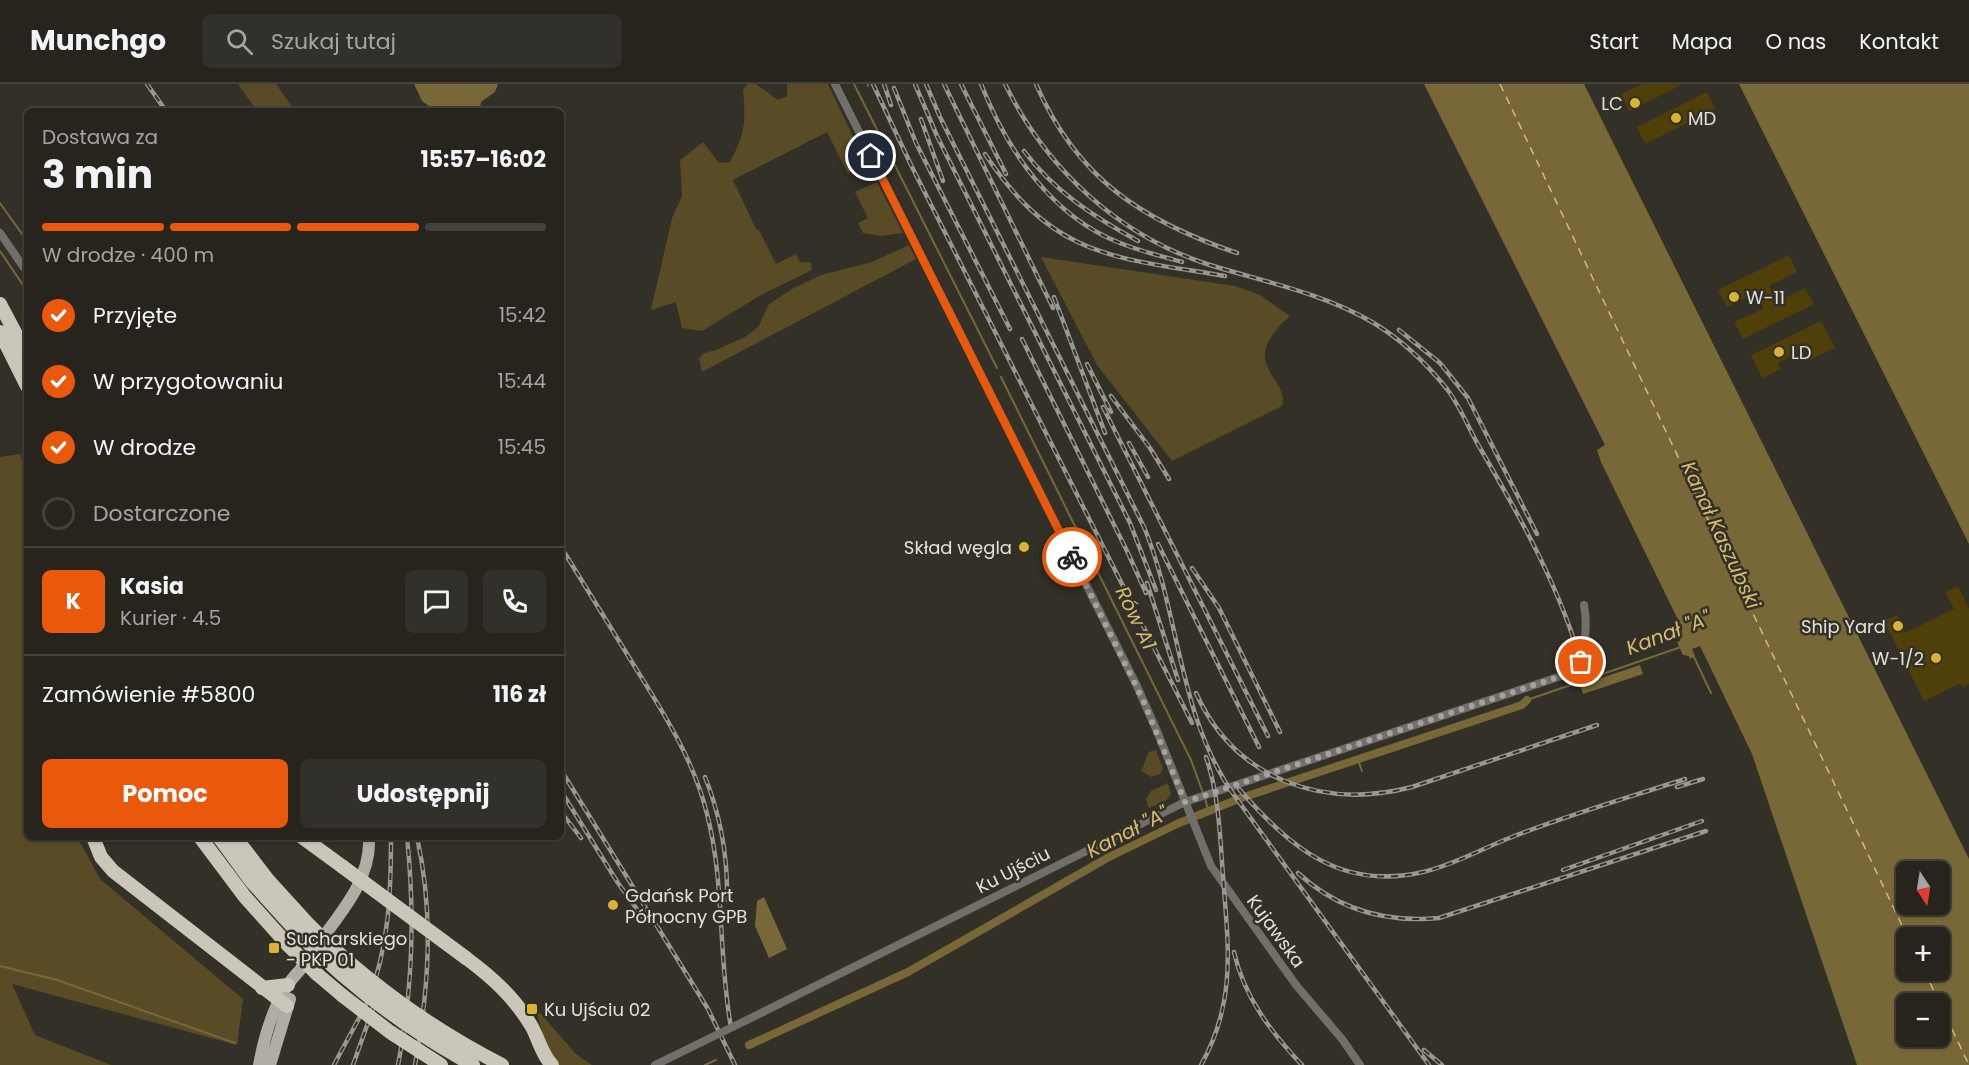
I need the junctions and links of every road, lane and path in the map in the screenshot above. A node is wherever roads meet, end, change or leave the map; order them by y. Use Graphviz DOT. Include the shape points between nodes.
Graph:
graph roads {
  1 [pos="835,84"];
  2 [pos="0,232"];
  3 [pos="24,268"];
  4 [pos="0,304"];
  5 [pos="0,332"];
  6 [pos="24,349"];
  7 [pos="24,380"];
  8 [pos="1584,605"];
  9 [pos="1185,802"];
  10 [pos="94,840"];
  11 [pos="202,840"];
  12 [pos="221,840"];
  13 [pos="238,840"];
  14 [pos="306,840"];
  15 [pos="369,840"];
  16 [pos="304,929"];
  17 [pos="300,970"];
  18 [pos="288,985"];
  19 [pos="262,988"];
  20 [pos="283,1004"];
  21 [pos="259,1065"];
  22 [pos="270,1065"];
  23 [pos="441,1065"];
  24 [pos="473,1065"];
  25 [pos="502,1065"];
  26 [pos="552,1065"];
  27 [pos="655,1065"];
  28 [pos="1360,1065"];
  1 -- 9 [label="street" via="1136,684"];
  2 -- 3 [label="street"];
  4 -- 6 [label="highway"];
  5 -- 7 [label="highway"];
  8 -- 9 [label="street, Ku Ujściu" via="1581,662 1573,672"];
  9 -- 27 [label="street, Ku Ujściu, bridge"];
  9 -- 28 [label="street, Kujawska" via="1211,866 1296,985"];
  10 -- 19 [label="highway" via="101,857 113,871"];
  11 -- 23 [label="highway, bridge" via="244,897 288,945 359,1010"];
  12 -- 16 [label="highway" via="252,882"];
  13 -- 16 [label="highway"];
  14 -- 26 [label="highway, bridge" via="494,980 509,995"];
  15 -- 17 [label="main road" via="367,865 360,883"];
  16 -- 24 [label="highway, bridge" via="371,998"];
  16 -- 25 [label="highway, bridge" via="388,995 452,1038"];
  17 -- 18 [label="main road"];
  17 -- 20 [label="main road" via="298,981"];
  18 -- 19 [label="highway"];
  18 -- 20 [label="main road"];
  19 -- 20 [label="highway"];
  20 -- 21 [label="main road" via="265,1037"];
  20 -- 22 [label="main road"];
}
